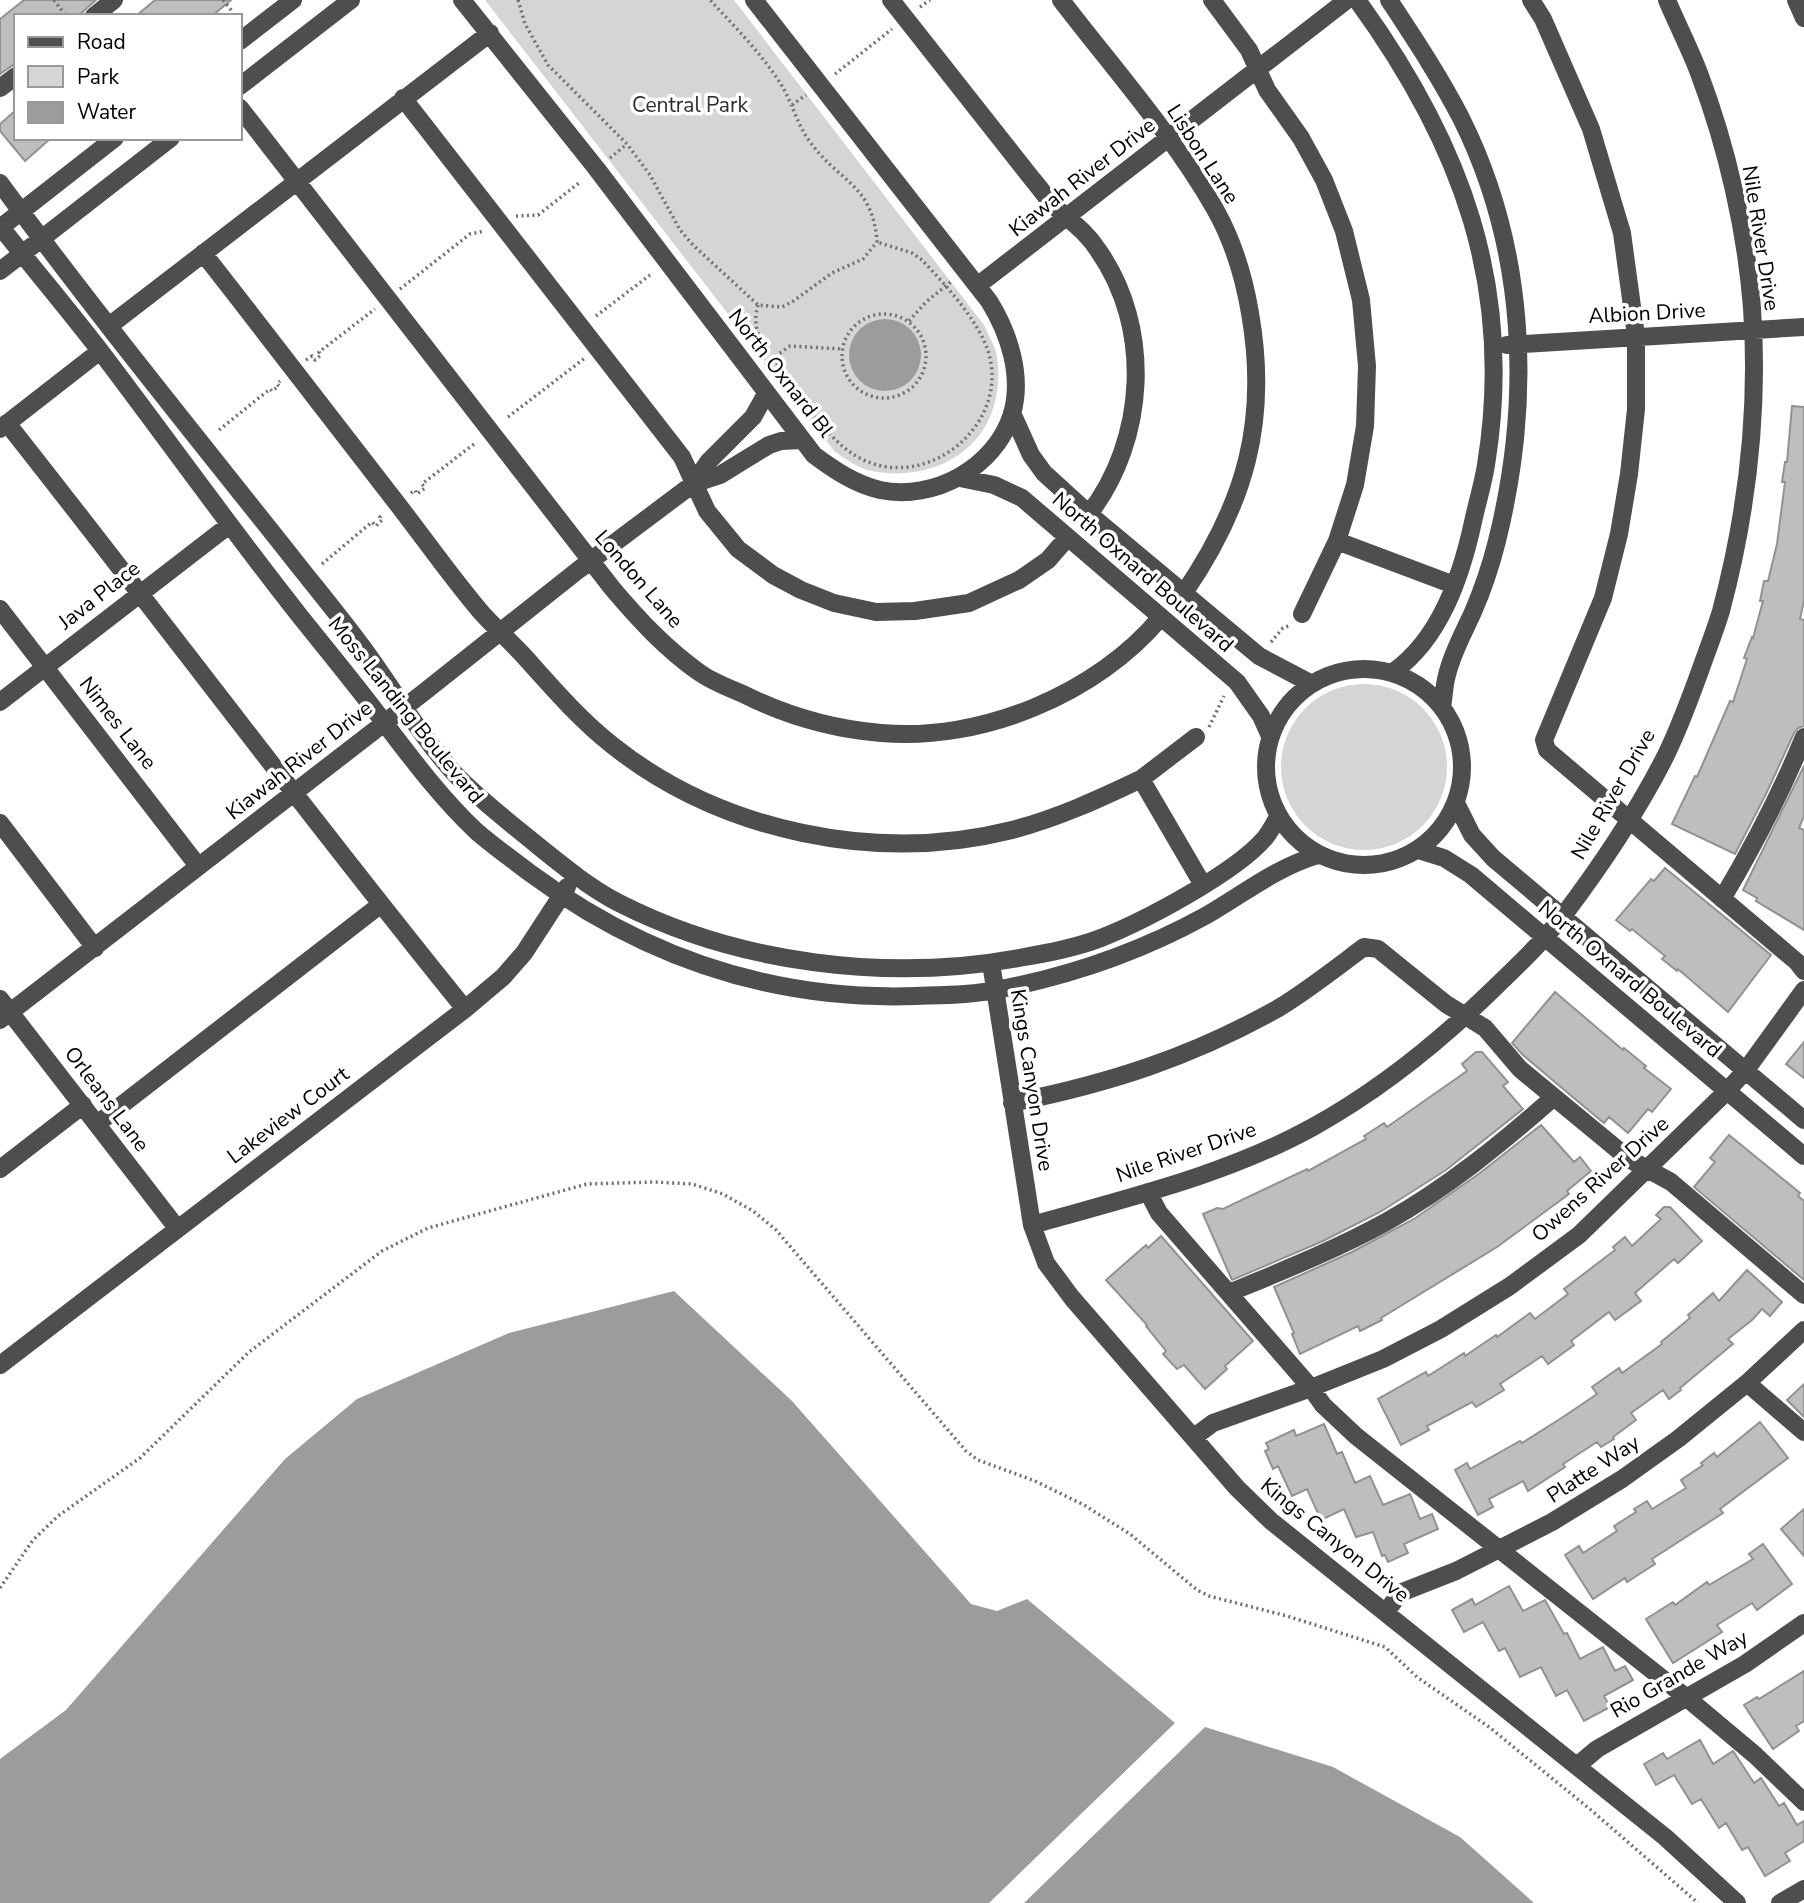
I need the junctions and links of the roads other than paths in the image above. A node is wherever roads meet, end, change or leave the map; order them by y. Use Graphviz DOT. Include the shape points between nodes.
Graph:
graph roads {
  1 [pos="114,0"];
  2 [pos="293,0"];
  3 [pos="351,0"];
  4 [pos="462,0"];
  5 [pos="754,0"];
  6 [pos="891,0"];
  7 [pos="1060,0"];
  8 [pos="1212,0"];
  9 [pos="1347,0"];
  10 [pos="1357,0"];
  11 [pos="1389,0"];
  12 [pos="1531,0"];
  13 [pos="1667,0"];
  14 [pos="1796,0"];
  15 [pos="96,14"];
  16 [pos="1804,18"];
  17 [pos="490,33"];
  18 [pos="242,39"];
  19 [pos="1258,68"];
  20 [pos="242,84"];
  21 [pos="403,98"];
  22 [pos="242,111"];
  23 [pos="1168,138"];
  24 [pos="112,140"];
  25 [pos="168,140"];
  26 [pos="297,181"];
  27 [pos="0,183"];
  28 [pos="21,211"];
  29 [pos="1068,217"];
  30 [pos="0,227"];
  31 [pos="41,238"];
  32 [pos="204,253"];
  33 [pos="22,254"];
  34 [pos="0,271"];
  35 [pos="977,286"];
  36 [pos="109,326"];
  37 [pos="1804,327"];
  38 [pos="1753,330"];
  39 [pos="1636,336"];
  40 [pos="1519,344"];
  41 [pos="1493,346"];
  42 [pos="100,351"];
  43 [pos="766,394"];
  44 [pos="1012,413"];
  45 [pos="4,426"];
  46 [pos="802,440"];
  47 [pos="960,478"];
  48 [pos="693,484"];
  49 [pos="1089,514"];
  50 [pos="228,526"];
  51 [pos="1068,538"];
  52 [pos="1337,541"];
  53 [pos="591,560"];
  54 [pos="1454,585"];
  55 [pos="140,592"];
  56 [pos="1184,593"];
  57 [pos="0,609"];
  58 [pos="1302,614"];
  59 [pos="1161,617"];
  60 [pos="500,631"];
  61 [pos="45,666"];
  62 [pos="1393,672"];
  63 [pos="1310,683"];
  64 [pos="0,702"];
  65 [pos="405,706"];
  66 [pos="1442,707"];
  67 [pos="385,723"];
  68 [pos="1270,736"];
  69 [pos="1196,737"];
  70 [pos="1804,737"];
  71 [pos="1141,779"];
  72 [pos="294,793"];
  73 [pos="1456,803"];
  74 [pos="1279,817"];
  75 [pos="1629,820"];
  76 [pos="0,823"];
  77 [pos="1418,850"];
  78 [pos="1318,855"];
  79 [pos="198,866"];
  80 [pos="575,875"];
  81 [pos="1203,885"];
  82 [pos="561,896"];
  83 [pos="1722,899"];
  84 [pos="380,905"];
  85 [pos="1563,916"];
  86 [pos="1545,937"];
  87 [pos="95,948"];
  88 [pos="991,963"];
  89 [pos="1804,971"];
  90 [pos="996,990"];
  91 [pos="1804,990"];
  92 [pos="4,1010"];
  93 [pos="465,1010"];
  94 [pos="1465,1016"];
  95 [pos="1745,1070"];
  96 [pos="1727,1091"];
  97 [pos="1554,1097"];
  98 [pos="1012,1103"];
  99 [pos="82,1105"];
  100 [pos="1804,1120"];
  101 [pos="97,1124"];
  102 [pos="1804,1156"];
  103 [pos="0,1169"];
  104 [pos="1648,1170"];
  105 [pos="1148,1192"];
  106 [pos="1032,1225"];
  107 [pos="177,1228"];
  108 [pos="1229,1293"];
  109 [pos="1804,1295"];
  110 [pos="1804,1330"];
  111 [pos="0,1365"];
  112 [pos="1747,1383"];
  113 [pos="1311,1388"];
  114 [pos="1804,1432"];
  115 [pos="1194,1437"];
  116 [pos="1499,1549"];
  117 [pos="1387,1612"];
  118 [pos="1804,1623"];
  119 [pos="1687,1698"];
  120 [pos="1578,1766"];
  121 [pos="1804,1802"];
  122 [pos="1804,1889"];
  123 [pos="1737,1903"];
  124 [pos="1780,1903"];
  1 -- 15 [label="street"];
  2 -- 18 [label="street"];
  3 -- 20 [label="street"];
  4 -- 17 [label="street, North Oxnard Bl"];
  5 -- 35 [label="street, North Oxnard Bl"];
  6 -- 29 [label="street" via="1051,202"];
  7 -- 23 [label="street, Lisbon Lane"];
  8 -- 19 [label="street"];
  9 -- 19 [label="street, Kiawah River Drive"];
  10 -- 41 [label="street" via="1406,72 1454,167 1483,261"];
  11 -- 40 [label="street" via="1443,85 1485,174 1501,227"];
  12 -- 39 [label="street" via="1591,129 1622,233"];
  13 -- 38 [label="street, Nile River Drive" via="1699,74 1727,167 1745,255"];
  14 -- 16 [label="street"];
  17 -- 21 [label="street"];
  17 -- 43 [label="street, North Oxnard Bl"];
  19 -- 23 [label="street, Kiawah River Drive"];
  19 -- 52 [label="street" via="1324,180 1344,231 1360,300 1367,366 1365,426 1355,485"];
  21 -- 26 [label="street"];
  21 -- 48 [label="street" via="682,457"];
  22 -- 26 [label="street, London Lane"];
  23 -- 29 [label="street, Kiawah River Drive"];
  23 -- 56 [label="street, Lisbon Lane" via="1215,210 1243,273 1256,348 1258,397 1240,488 1225,526"];
  24 -- 28 [label="street"];
  25 -- 31 [label="street"];
  26 -- 32 [label="street"];
  26 -- 53 [label="street, London Lane"];
  27 -- 28 [label="street, Moss Landing Boulevard"];
  28 -- 30 [label="street"];
  28 -- 31 [label="street, Moss Landing Boulevard"];
  29 -- 35 [label="street, Kiawah River Drive"];
  29 -- 49 [label="street" via="1099,251 1117,283 1135,352 1130,430 1106,492"];
  30 -- 33 [label="street, Moss Landing Boulevard"];
  31 -- 33 [label="street"];
  31 -- 36 [label="street, Moss Landing Boulevard"];
  32 -- 36 [label="street"];
  32 -- 60 [label="street"];
  33 -- 34 [label="street"];
  33 -- 42 [label="street, Moss Landing Boulevard"];
  35 -- 44 [label="street, North Oxnard Bl" via="1008,337 1014,364"];
  36 -- 65 [label="street, Moss Landing Boulevard"];
  37 -- 38 [label="street, Albion Drive"];
  38 -- 39 [label="street, Albion Drive"];
  38 -- 75 [label="street, Nile River Drive" via="1751,442 1740,525 1721,612 1664,760"];
  39 -- 40 [label="street, Albion Drive"];
  39 -- 75 [label="street" via="1636,409 1619,534 1603,598 1544,740 1547,750"];
  40 -- 41 [label="street, Albion Drive"];
  40 -- 66 [label="street" via="1515,449 1506,505 1485,582 1447,674"];
  41 -- 54 [label="street" via="1486,465"];
  42 -- 45 [label="street"];
  42 -- 50 [label="street, Moss Landing Boulevard"];
  43 -- 46 [label="street, North Oxnard Bl"];
  43 -- 48 [label="street, Kiawah River Drive" via="753,417"];
  44 -- 47 [label="street, North Oxnard Bl" via="993,447"];
  44 -- 49 [label="street, North Oxnard Boulevard" via="1031,456"];
  45 -- 55 [label="street"];
  46 -- 47 [label="street, North Oxnard Bl" via="838,472 881,490 933,489"];
  46 -- 48 [label="street, Kiawah River Drive" via="769,445 720,475"];
  47 -- 51 [label="street, North Oxnard Boulevard" via="1014,493"];
  48 -- 51 [label="street" via="707,511 738,549 773,575 834,603 876,612 969,603 1019,580 1048,560"];
  48 -- 53 [label="street, Kiawah River Drive"];
  49 -- 56 [label="street, North Oxnard Boulevard"];
  50 -- 55 [label="street, Java Place"];
  50 -- 67 [label="street, Moss Landing Boulevard"];
  51 -- 59 [label="street, North Oxnard Boulevard"];
  52 -- 54 [label="street"];
  52 -- 58 [label="street"];
  53 -- 59 [label="street, London Lane" via="652,634 702,674 771,708 881,734 978,726 1052,701 1111,666"];
  53 -- 60 [label="street, Kiawah River Drive"];
  54 -- 62 [label="street" via="1432,634"];
  55 -- 61 [label="street, Java Place"];
  55 -- 72 [label="street"];
  56 -- 63 [label="street, North Oxnard Boulevard" via="1259,656"];
  57 -- 61 [label="street, Nimes Lane"];
  59 -- 68 [label="street, North Oxnard Boulevard" via="1237,682"];
  60 -- 65 [label="street, Kiawah River Drive"];
  60 -- 71 [label="street" via="612,745 712,804 776,827 845,840 954,841 1072,811"];
  61 -- 64 [label="street, Java Place"];
  61 -- 79 [label="street, Nimes Lane"];
  62 -- 63 [label="street" via="1365,668 1337,672"];
  62 -- 66 [label="street" via="1412,680"];
  63 -- 68 [label="street" via="1281,713"];
  65 -- 67 [label="street, Kiawah River Drive"];
  65 -- 80 [label="street, Moss Landing Boulevard" via="454,772 492,809"];
  66 -- 73 [label="street" via="1458,737 1462,770"];
  67 -- 72 [label="street, Kiawah River Drive"];
  67 -- 82 [label="street, Moss Landing Boulevard" via="477,832"];
  68 -- 74 [label="street" via="1265,764 1268,791"];
  69 -- 71 [label="street"];
  70 -- 83 [label="street" via="1753,847"];
  71 -- 81 [label="street"];
  72 -- 79 [label="street, Kiawah River Drive"];
  72 -- 84 [label="street"];
  73 -- 77 [label="street" via="1446,822"];
  73 -- 85 [label="street, North Oxnard Boulevard" via="1472,835 1489,854"];
  74 -- 78 [label="street" via="1295,839"];
  74 -- 81 [label="street, Moss Landing Boulevard" via="1245,857"];
  75 -- 83 [label="street"];
  75 -- 85 [label="street, Nile River Drive"];
  76 -- 87 [label="street"];
  77 -- 78 [label="street" via="1369,866 1343,864"];
  77 -- 86 [label="street, North Oxnard Boulevard" via="1465,871"];
  78 -- 90 [label="street, Moss Landing Boulevard" via="1281,868 1208,914 1135,950"];
  79 -- 87 [label="street, Kiawah River Drive"];
  80 -- 82 [label="street, Lakeview Court"];
  80 -- 88 [label="street, Moss Landing Boulevard" via="618,903 684,931 780,957 841,967"];
  81 -- 88 [label="street, Moss Landing Boulevard" via="1101,938"];
  82 -- 90 [label="street, Moss Landing Boulevard" via="664,952 775,985 886,997"];
  82 -- 93 [label="street, Lakeview Court" via="524,953"];
  83 -- 89 [label="street"];
  84 -- 93 [label="street"];
  84 -- 101 [label="street"];
  85 -- 86 [label="street, Nile River Drive"];
  85 -- 95 [label="street, North Oxnard Boulevard"];
  86 -- 94 [label="street, Nile River Drive"];
  86 -- 96 [label="street, North Oxnard Boulevard"];
  87 -- 92 [label="street, Kiawah River Drive"];
  88 -- 90 [label="street, Kings Canyon Drive"];
  90 -- 98 [label="street, Kings Canyon Drive"];
  91 -- 95 [label="street, Owens River Drive"];
  92 -- 99 [label="street, Orleans Lane"];
  93 -- 107 [label="street, Lakeview Court"];
  94 -- 97 [label="street" via="1485,1028 1520,1069"];
  94 -- 98 [label="street" via="1378,949 1364,947 1279,1007 1210,1044 1083,1088"];
  94 -- 105 [label="street, Nile River Drive" via="1401,1069 1311,1128 1233,1165"];
  95 -- 96 [label="street, Owens River Drive"];
  95 -- 100 [label="street, North Oxnard Boulevard"];
  96 -- 102 [label="street, North Oxnard Boulevard"];
  96 -- 104 [label="street, Owens River Drive"];
  97 -- 104 [label="street"];
  97 -- 108 [label="street" via="1450,1182 1388,1221"];
  98 -- 106 [label="street, Kings Canyon Drive"];
  99 -- 101 [label="street, Orleans Lane"];
  99 -- 103 [label="street"];
  101 -- 107 [label="street, Orleans Lane"];
  104 -- 109 [label="street" via="1671,1182"];
  104 -- 113 [label="street, Owens River Drive" via="1579,1235 1510,1286 1395,1353"];
  105 -- 106 [label="street, Nile River Drive"];
  105 -- 108 [label="street" via="1159,1213"];
  106 -- 115 [label="street, Kings Canyon Drive" via="1046,1264"];
  107 -- 111 [label="street, Lakeview Court"];
  108 -- 113 [label="street"];
  110 -- 112 [label="street, Platte Way"];
  112 -- 114 [label="street"];
  112 -- 116 [label="street, Platte Way" via="1622,1479"];
  113 -- 115 [label="street, Owens River Drive" via="1213,1423"];
  113 -- 116 [label="street" via="1356,1437"];
  115 -- 117 [label="street, Kings Canyon Drive" via="1271,1521"];
  116 -- 117 [label="street, Platte Way" via="1400,1592"];
  116 -- 119 [label="street"];
  117 -- 120 [label="street, Kings Canyon Drive"];
  118 -- 119 [label="street, Rio Grande Way"];
  119 -- 120 [label="street, Rio Grande Way" via="1597,1749"];
  119 -- 121 [label="street"];
  120 -- 123 [label="street, Kings Canyon Drive"];
  122 -- 124 [label="street"];
}
